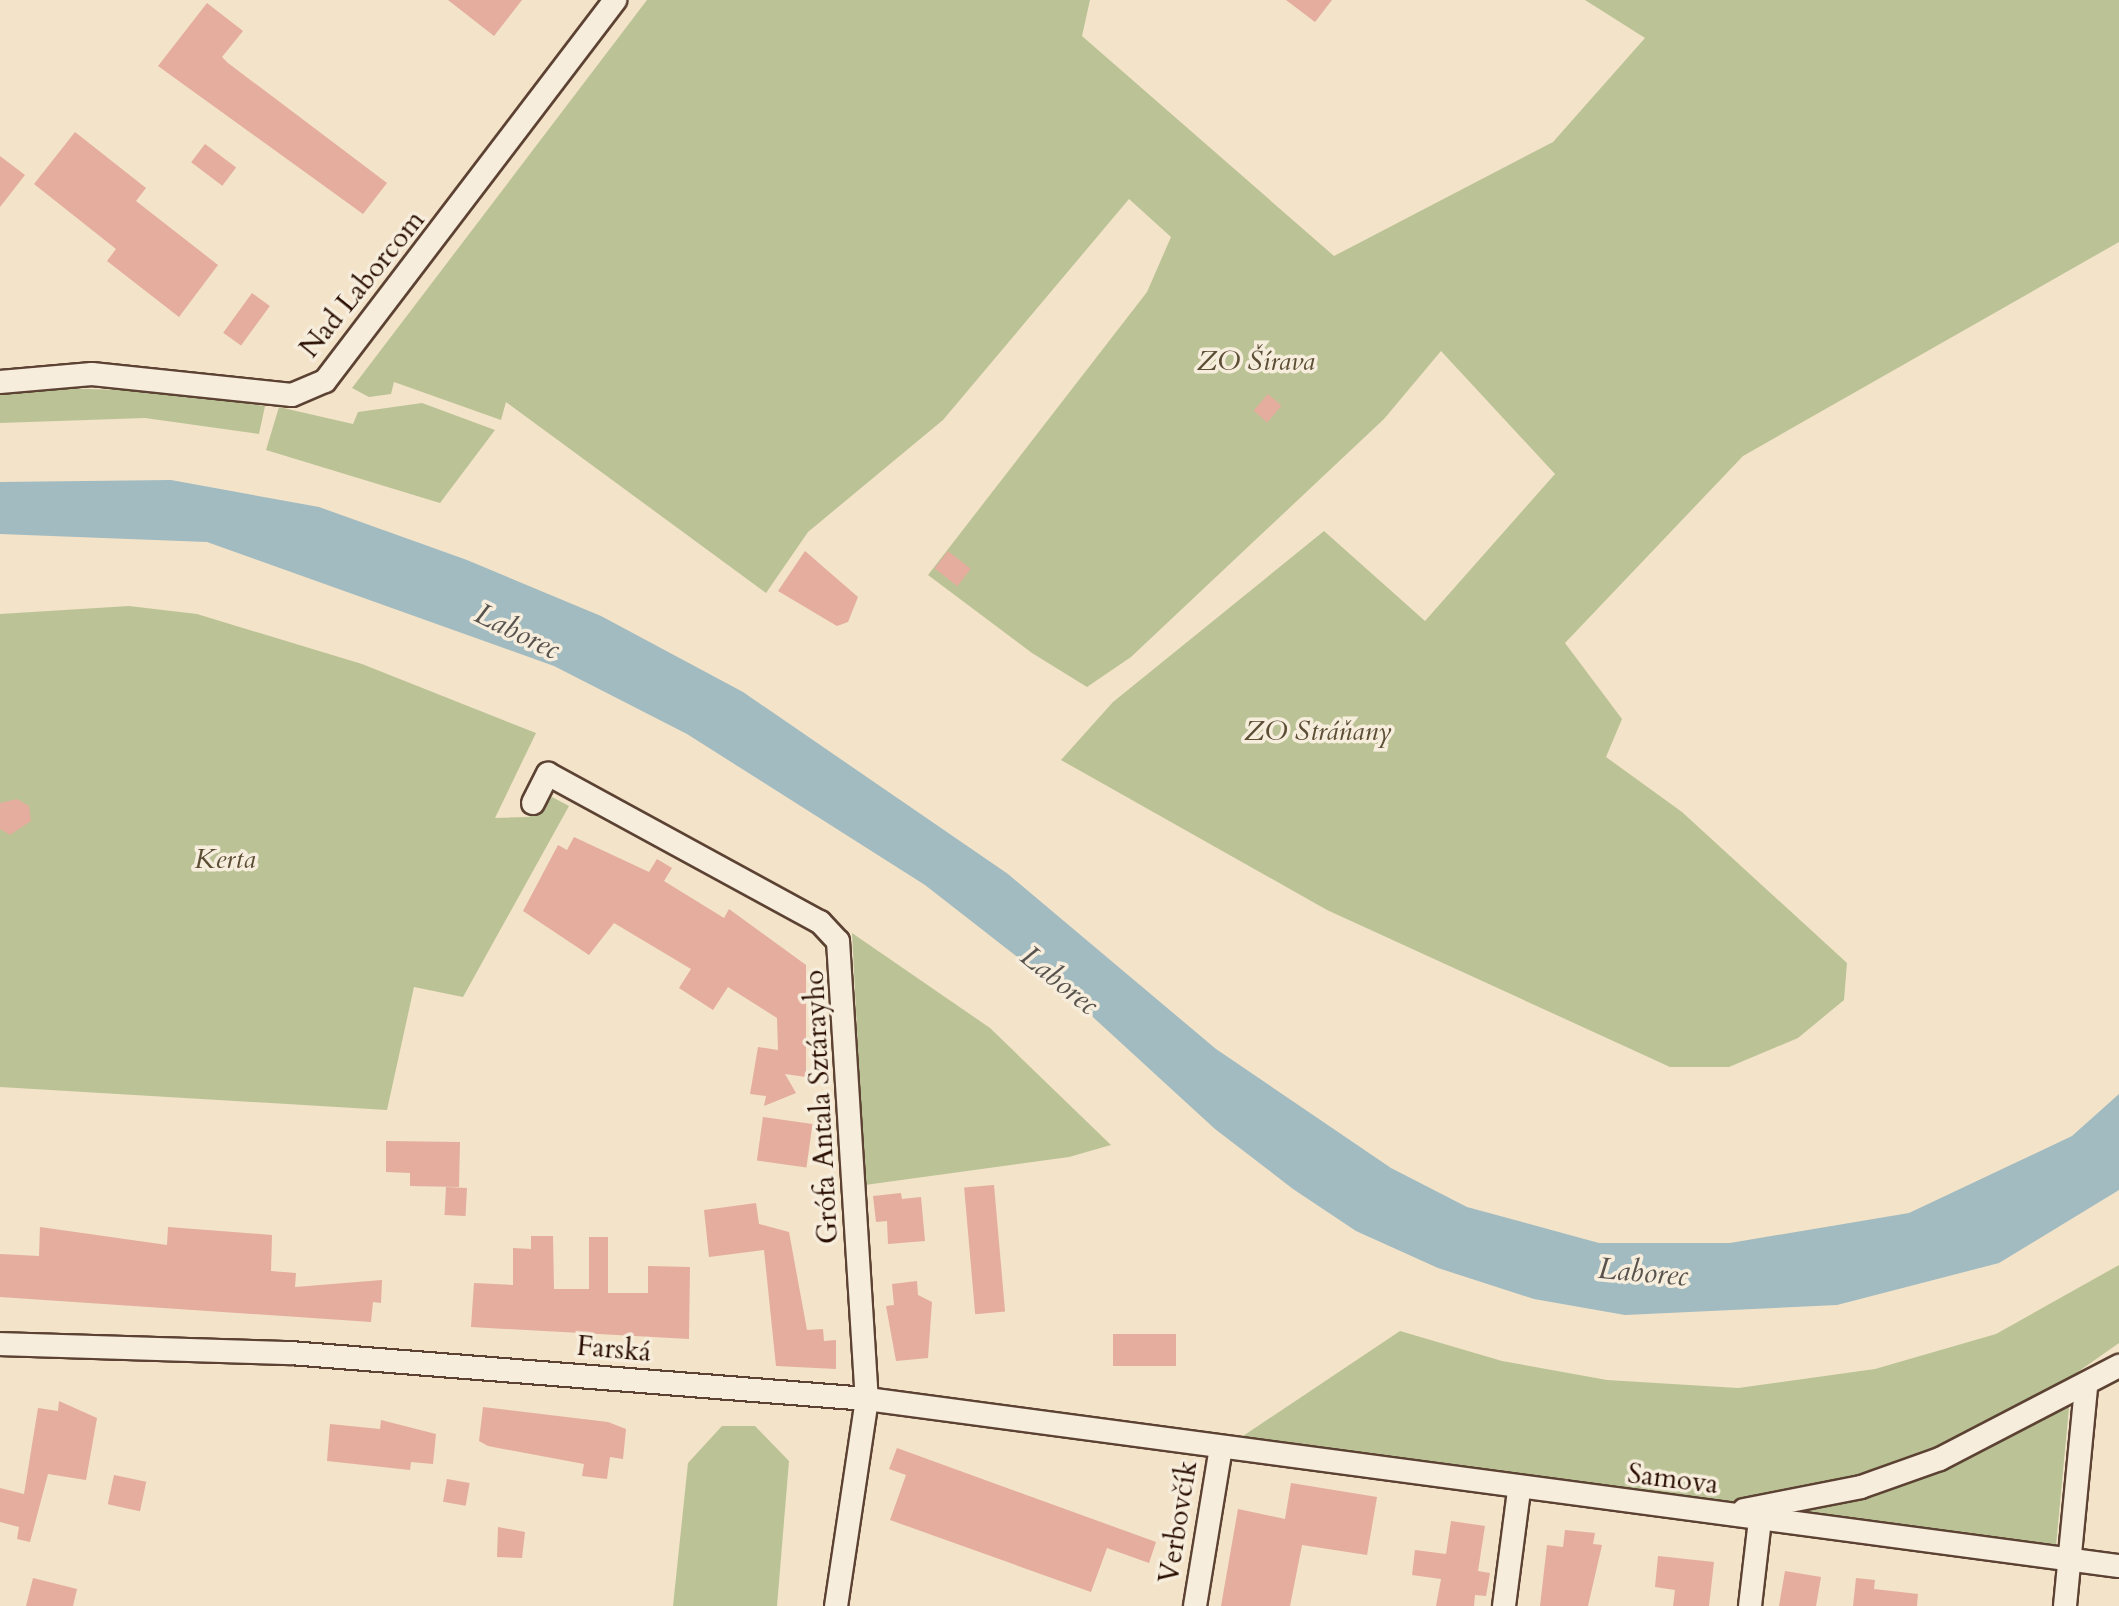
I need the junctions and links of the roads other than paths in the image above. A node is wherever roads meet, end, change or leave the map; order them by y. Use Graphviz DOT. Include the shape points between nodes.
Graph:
graph roads {
  1 [pos="615,0"];
  2 [pos="0,382"];
  3 [pos="533,803"];
  4 [pos="0,1344"];
  5 [pos="2119,1366"];
  6 [pos="2086,1387"];
  7 [pos="867,1399"];
  8 [pos="1221,1448"];
  9 [pos="1519,1491"];
  10 [pos="1719,1514"];
  11 [pos="1760,1519"];
  12 [pos="2070,1561"];
  13 [pos="2119,1566"];
  14 [pos="836,1606"];
  15 [pos="1195,1606"];
  16 [pos="1504,1606"];
  17 [pos="1750,1606"];
  18 [pos="2065,1606"];
  1 -- 2 [label="street, Nad Laborcom" via="325,381 292,395 92,374"];
  3 -- 7 [label="street, Grófa Antala Sztárayho" via="548,774 820,922 838,941"];
  4 -- 7 [label="street, Farská" via="290,1353"];
  5 -- 6 [label="street"];
  6 -- 10 [label="street" via="1940,1459 1861,1487"];
  6 -- 12 [label="street"];
  7 -- 8 [label="street, Farská"];
  7 -- 14 [label="street"];
  8 -- 9 [label="street, Samova"];
  8 -- 15 [label="street, Verbovčík"];
  9 -- 10 [label="street, Samova"];
  9 -- 16 [label="street"];
  10 -- 11 [label="street, Samova"];
  11 -- 12 [label="street, Samova"];
  11 -- 17 [label="street"];
  12 -- 13 [label="street, Samova"];
  12 -- 18 [label="street"];
}
